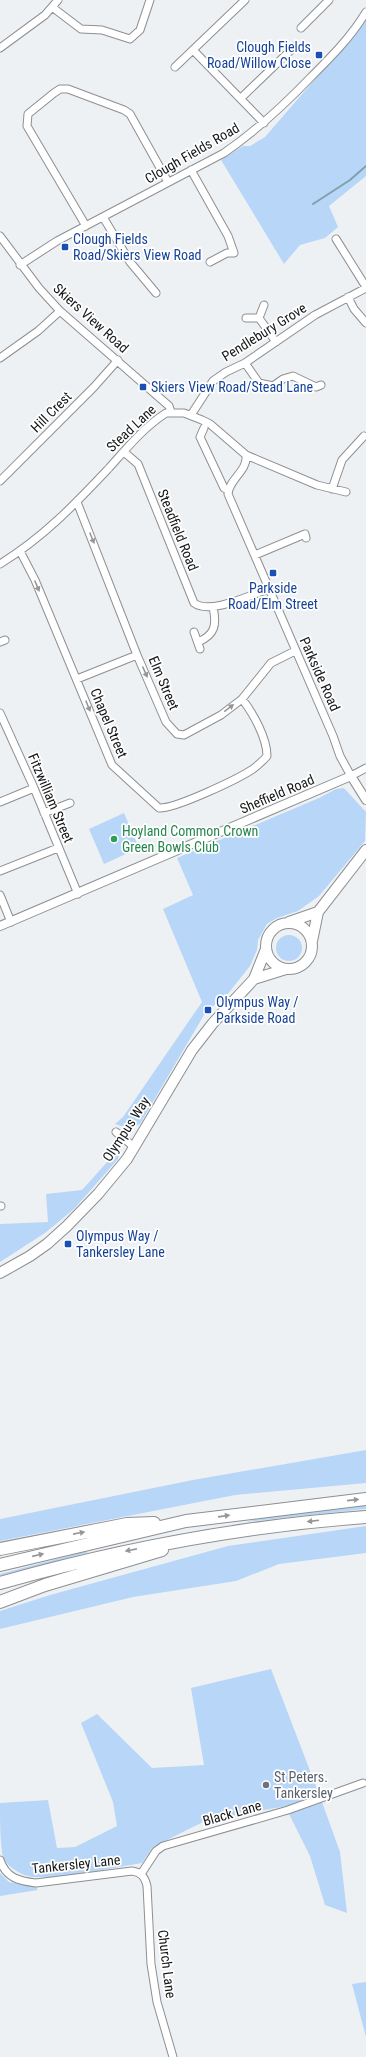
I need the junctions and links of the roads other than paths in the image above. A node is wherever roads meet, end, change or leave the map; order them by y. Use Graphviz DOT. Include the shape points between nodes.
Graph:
graph roads {
  1 [pos="58,0"];
  2 [pos="150,0"];
  3 [pos="245,0"];
  4 [pos="329,0"];
  5 [pos="52,7"];
  6 [pos="366,12"];
  7 [pos="301,28"];
  8 [pos="294,47"];
  9 [pos="0,48"];
  10 [pos="193,50"];
  11 [pos="175,67"];
  12 [pos="241,98"];
  13 [pos="264,124"];
  14 [pos="191,170"];
  15 [pos="168,182"];
  16 [pos="103,217"];
  17 [pos="86,226"];
  18 [pos="0,236"];
  19 [pos="336,238"];
  20 [pos="210,262"];
  21 [pos="20,265"];
  22 [pos="366,288"];
  23 [pos="156,293"];
  24 [pos="348,297"];
  25 [pos="264,305"];
  26 [pos="60,311"];
  27 [pos="246,318"];
  28 [pos="259,318"];
  29 [pos="366,323"];
  30 [pos="276,342"];
  31 [pos="0,358"];
  32 [pos="118,360"];
  33 [pos="245,363"];
  34 [pos="321,385"];
  35 [pos="171,412"];
  36 [pos="191,415"];
  37 [pos="204,428"];
  38 [pos="364,436"];
  39 [pos="124,452"];
  40 [pos="246,455"];
  41 [pos="0,481"];
  42 [pos="332,489"];
  43 [pos="228,490"];
  44 [pos="346,492"];
  45 [pos="77,502"];
  46 [pos="306,538"];
  47 [pos="20,551"];
  48 [pos="255,555"];
  49 [pos="0,564"];
  50 [pos="269,589"];
  51 [pos="213,607"];
  52 [pos="194,632"];
  53 [pos="295,651"];
  54 [pos="137,655"];
  55 [pos="77,680"];
  56 [pos="242,699"];
  57 [pos="0,713"];
  58 [pos="366,768"];
  59 [pos="351,776"];
  60 [pos="34,788"];
  61 [pos="366,800"];
  62 [pos="0,802"];
  63 [pos="70,803"];
  64 [pos="44,813"];
  65 [pos="58,848"];
  66 [pos="366,850"];
  67 [pos="0,871"];
  68 [pos="78,894"];
  69 [pos="0,895"];
  70 [pos="318,912"];
  71 [pos="11,922"];
  72 [pos="289,922"];
  73 [pos="0,926"];
  74 [pos="312,940"];
  75 [pos="266,949"];
  76 [pos="286,969"];
  77 [pos="254,979"];
  78 [pos="116,1132"];
  79 [pos="134,1147"];
  80 [pos="0,1273"];
  81 [pos="366,1499"];
  82 [pos="366,1517"];
  83 [pos="186,1521"];
  84 [pos="196,1537"];
  85 [pos="0,1549"];
  86 [pos="0,1565"];
  87 [pos="0,1583"];
  88 [pos="0,1602"];
  89 [pos="363,1783"];
  90 [pos="0,1860"];
  91 [pos="141,1874"];
  92 [pos="173,2057"];
  1 -- 5 [label="street"];
  2 -- 5 [label="street" via="140,30 130,39 102,30 81,29"];
  3 -- 10 [label="street"];
  4 -- 7 [label="street"];
  5 -- 9 [label="street"];
  6 -- 13 [label="street, Clough Fields Road" via="333,55"];
  8 -- 12 [label="street"];
  10 -- 11 [label="street"];
  10 -- 12 [label="street"];
  12 -- 13 [label="street"];
  13 -- 14 [label="street, Clough Fields Road" via="224,153"];
  14 -- 15 [label="street, Clough Fields Road"];
  14 -- 20 [label="street" via="228,236 234,252"];
  15 -- 16 [label="street, Clough Fields Road"];
  15 -- 17 [label="street" via="130,114 60,89 28,114 27,126"];
  16 -- 17 [label="street, Clough Fields Road"];
  16 -- 23 [label="street" via="130,262"];
  17 -- 21 [label="street, Clough Fields Road"];
  18 -- 21 [label="street, Skiers View Road"];
  19 -- 22 [label="street"];
  21 -- 26 [label="street, Skiers View Road"];
  22 -- 24 [label="street, Pendlebury Grove"];
  24 -- 29 [label="street"];
  24 -- 30 [label="street, Pendlebury Grove" via="315,315"];
  25 -- 28 [label="street"];
  26 -- 31 [label="street" via="38,332"];
  26 -- 32 [label="street, Skiers View Road"];
  27 -- 28 [label="street"];
  28 -- 30 [label="street"];
  30 -- 33 [label="street, Pendlebury Grove"];
  32 -- 35 [label="street, Skiers View Road" via="169,406"];
  32 -- 41 [label="street, Hill Crest"];
  33 -- 34 [label="street" via="259,383 273,386 293,376 316,387"];
  33 -- 36 [label="street, Pendlebury Grove" via="213,381"];
  35 -- 36 [label="street, Stead Lane"];
  35 -- 39 [label="street, Stead Lane" via="157,419"];
  36 -- 40 [label="street, Stead Lane" via="210,424"];
  37 -- 43 [label="street, Parkside Road" via="200,437 224,488"];
  38 -- 42 [label="street" via="342,460"];
  39 -- 45 [label="street, Stead Lane"];
  39 -- 51 [label="street, Steadfield Road" via="138,464 190,597 198,606"];
  40 -- 42 [label="street, Stead Lane"];
  40 -- 43 [label="street" via="245,464"];
  42 -- 44 [label="street, Stead Lane"];
  43 -- 48 [label="street, Parkside Road"];
  45 -- 47 [label="street, Stead Lane" via="36,540"];
  45 -- 54 [label="street, Elm Street, one-way"];
  46 -- 48 [label="street" via="305,534"];
  47 -- 49 [label="street, Stead Lane"];
  47 -- 55 [label="street, Chapel Street, one-way"];
  48 -- 50 [label="street, Parkside Road"];
  50 -- 51 [label="street"];
  50 -- 53 [label="street, Parkside Road"];
  51 -- 52 [label="street" via="213,630 199,645"];
  53 -- 56 [label="street, Elm Street" via="271,663"];
  53 -- 59 [label="street, Parkside Road"];
  54 -- 55 [label="street"];
  54 -- 56 [label="street, Elm Street, one-way" via="166,722 177,734 184,735 198,728"];
  55 -- 56 [label="street, Chapel Street, one-way" via="112,765 158,808 167,808 252,769 267,756 261,733"];
  57 -- 60 [label="street, Fitzwilliam Street"];
  58 -- 59 [label="street, Sheffield Road"];
  59 -- 61 [label="street, Parkside Road"];
  59 -- 68 [label="street, Sheffield Road"];
  60 -- 62 [label="street"];
  60 -- 64 [label="street, Fitzwilliam Street"];
  63 -- 64 [label="street"];
  64 -- 65 [label="street, Fitzwilliam Street"];
  65 -- 67 [label="street"];
  65 -- 68 [label="street, Fitzwilliam Street"];
  66 -- 70 [label="main road, Olympus Way"];
  68 -- 71 [label="street, Sheffield Road"];
  69 -- 71 [label="street"];
  70 -- 72 [label="main road, Olympus Way"];
  70 -- 74 [label="main road, Olympus Way"];
  71 -- 73 [label="street, Sheffield Road"];
  72 -- 74 [label="main road" via="304,928"];
  72 -- 75 [label="main road, Olympus Way" via="271,931 266,941"];
  74 -- 76 [label="main road, Olympus Way" via="310,955 306,961 301,966"];
  75 -- 76 [label="main road" via="273,963"];
  75 -- 77 [label="main road, Olympus Way"];
  76 -- 77 [label="main road, Olympus Way"];
  77 -- 79 [label="main road, Olympus Way" via="192,1050"];
  78 -- 79 [label="street"];
  79 -- 80 [label="main road, Olympus Way" via="98,1194 67,1226 30,1256"];
  83 -- 81 [label="highway, one-way"];
  82 -- 84 [label="highway, one-way" via="318,1520"];
  85 -- 83 [label="highway, one-way" via="127,1524"];
  86 -- 83 [label="highway, one-way"];
  84 -- 87 [label="highway, one-way" via="108,1554"];
  84 -- 88 [label="highway"];
  89 -- 91 [label="street, Black Lane" via="288,1810 163,1846 156,1851"];
  90 -- 91 [label="street, Tankersley Lane" via="10,1876 22,1882 36,1883 122,1871"];
  91 -- 92 [label="street, Church Lane" via="147,1886 150,1964 157,2002"];
}
